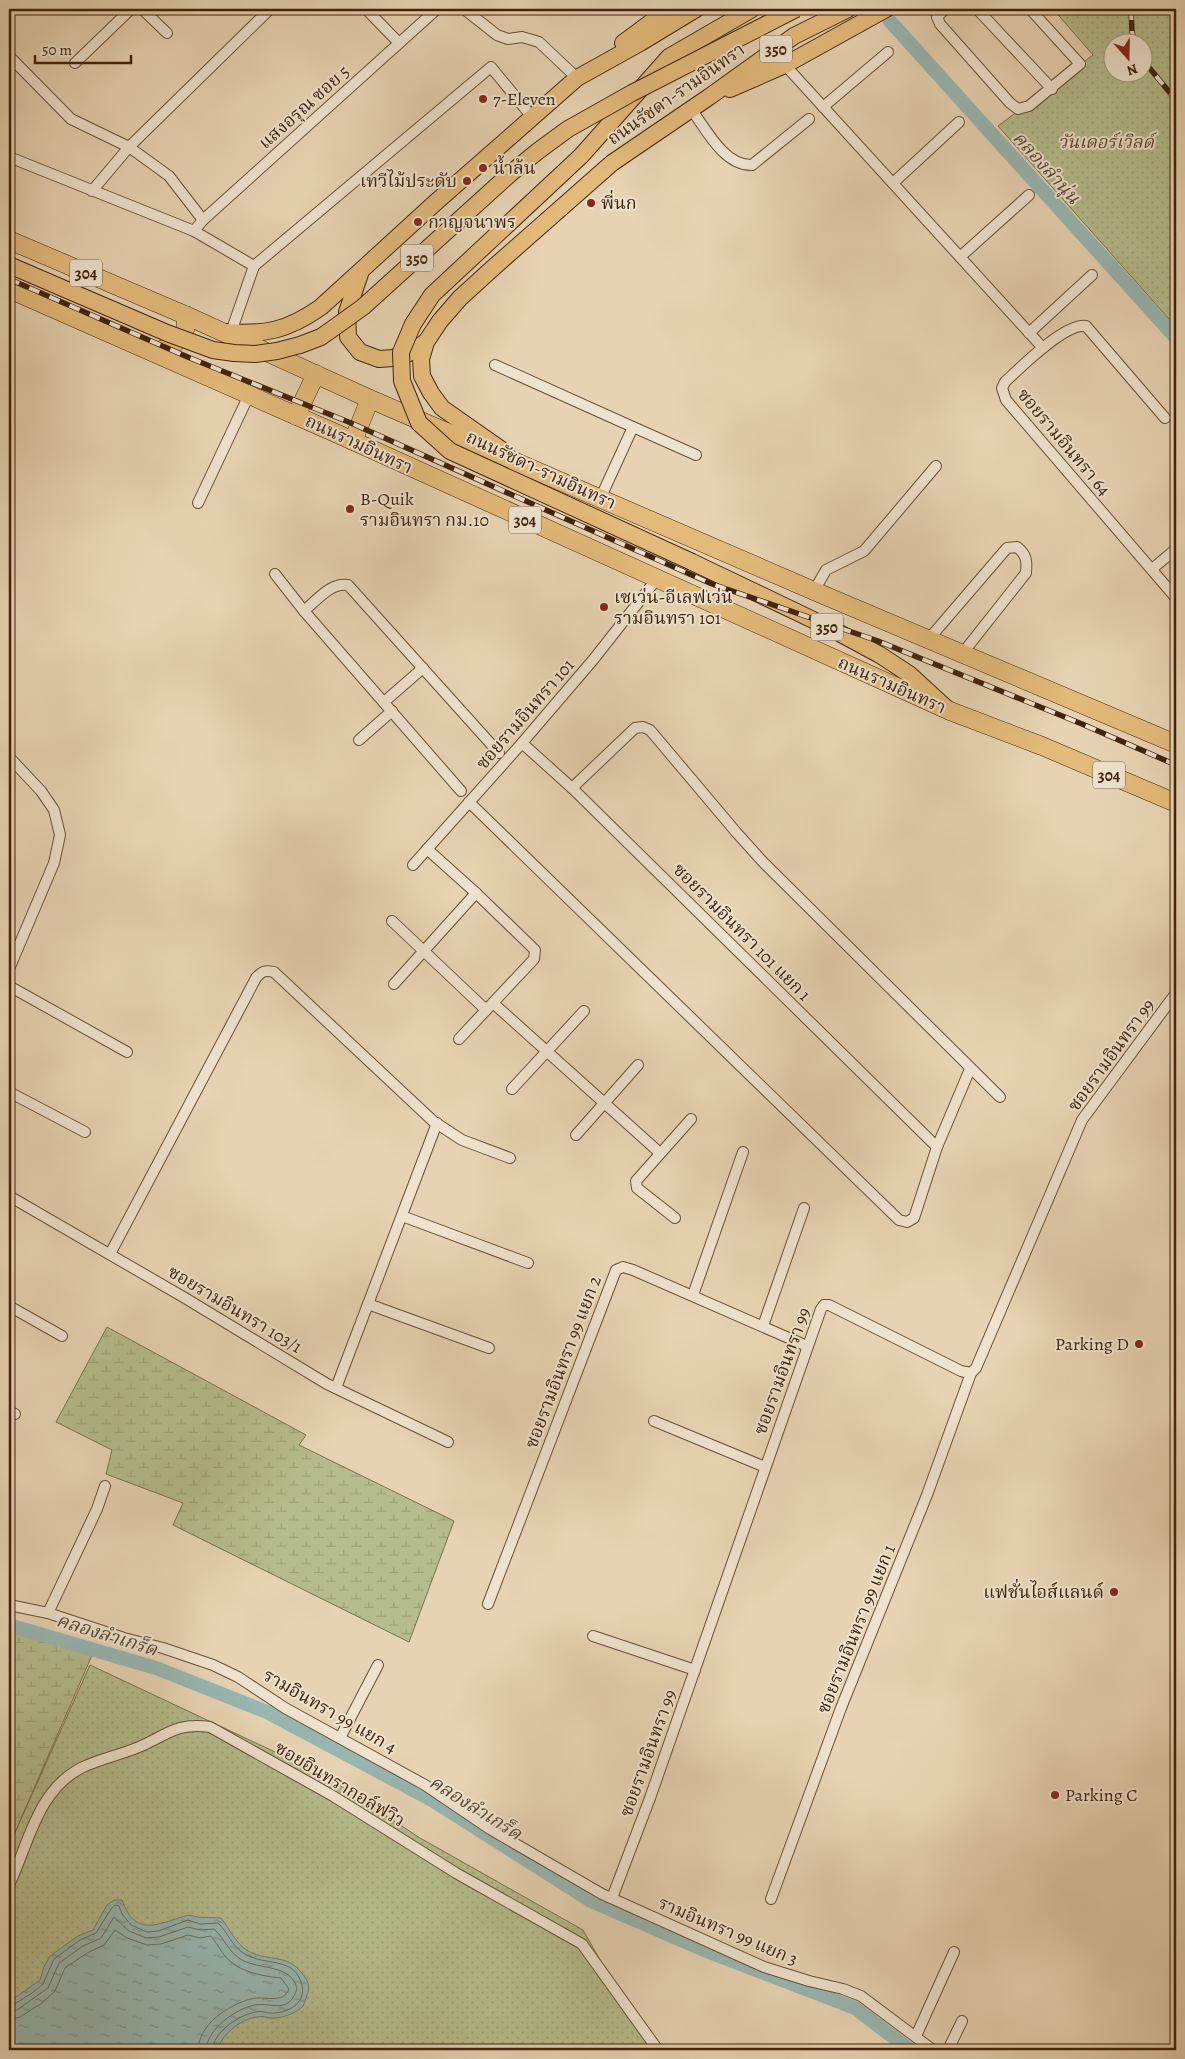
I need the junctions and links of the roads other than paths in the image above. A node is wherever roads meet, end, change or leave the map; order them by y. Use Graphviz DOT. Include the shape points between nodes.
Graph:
graph roads {
  1 [pos="131,9"];
  2 [pos="142,9"];
  3 [pos="270,9"];
  4 [pos="366,9"];
  5 [pos="437,9"];
  6 [pos="464,9"];
  7 [pos="669,9"];
  8 [pos="696,9"];
  9 [pos="734,9"];
  10 [pos="752,9"];
  11 [pos="796,9"];
  12 [pos="848,9"];
  13 [pos="886,9"];
  14 [pos="945,9"];
  15 [pos="977,9"];
  16 [pos="1030,9"];
  17 [pos="167,33"];
  18 [pos="399,44"];
  19 [pos="888,52"];
  20 [pos="9,56"];
  21 [pos="669,57"];
  22 [pos="75,63"];
  23 [pos="785,65"];
  24 [pos="577,78"];
  25 [pos="1052,88"];
  26 [pos="709,97"];
  27 [pos="823,107"];
  28 [pos="691,109"];
  29 [pos="532,117"];
  30 [pos="809,119"];
  31 [pos="959,122"];
  32 [pos="129,147"];
  33 [pos="9,157"];
  34 [pos="893,183"];
  35 [pos="92,191"];
  36 [pos="1029,195"];
  37 [pos="203,220"];
  38 [pos="194,231"];
  39 [pos="9,240"];
  40 [pos="960,257"];
  41 [pos="9,265"];
  42 [pos="254,266"];
  43 [pos="361,272"];
  44 [pos="1092,275"];
  45 [pos="9,289"];
  46 [pos="185,315"];
  47 [pos="225,332"];
  48 [pos="1029,333"];
  49 [pos="426,342"];
  50 [pos="1043,348"];
  51 [pos="155,353"];
  52 [pos="495,365"];
  53 [pos="316,374"];
  54 [pos="249,395"];
  55 [pos="370,399"];
  56 [pos="296,416"];
  57 [pos="1165,418"];
  58 [pos="634,427"];
  59 [pos="352,441"];
  60 [pos="696,455"];
  61 [pos="521,464"];
  62 [pos="936,466"];
  63 [pos="600,499"];
  64 [pos="198,503"];
  65 [pos="1176,549"];
  66 [pos="1152,569"];
  67 [pos="275,574"];
  68 [pos="656,580"];
  69 [pos="814,591"];
  70 [pos="1176,598"];
  71 [pos="304,611"];
  72 [pos="928,640"];
  73 [pos="962,654"];
  74 [pos="423,668"];
  75 [pos="384,702"];
  76 [pos="392,711"];
  77 [pos="950,711"];
  78 [pos="359,740"];
  79 [pos="522,744"];
  80 [pos="1176,744"];
  81 [pos="499,753"];
  82 [pos="9,757"];
  83 [pos="572,788"];
  84 [pos="461,792"];
  85 [pos="469,802"];
  86 [pos="1176,803"];
  87 [pos="427,849"];
  88 [pos="412,865"];
  89 [pos="476,893"];
  90 [pos="392,921"];
  91 [pos="13,946"];
  92 [pos="424,950"];
  93 [pos="9,969"];
  94 [pos="394,984"];
  95 [pos="9,986"];
  96 [pos="1176,993"];
  97 [pos="490,1007"];
  98 [pos="584,1012"];
  99 [pos="459,1039"];
  100 [pos="127,1052"];
  101 [pos="548,1052"];
  102 [pos="638,1065"];
  103 [pos="970,1069"];
  104 [pos="512,1089"];
  105 [pos="9,1092"];
  106 [pos="1000,1097"];
  107 [pos="604,1103"];
  108 [pos="691,1119"];
  109 [pos="437,1124"];
  110 [pos="85,1132"];
  111 [pos="576,1135"];
  112 [pos="937,1147"];
  113 [pos="743,1152"];
  114 [pos="660,1153"];
  115 [pos="510,1158"];
  116 [pos="9,1196"];
  117 [pos="804,1208"];
  118 [pos="402,1216"];
  119 [pos="675,1218"];
  120 [pos="110,1254"];
  121 [pos="528,1263"];
  122 [pos="693,1296"];
  123 [pos="368,1304"];
  124 [pos="9,1306"];
  125 [pos="763,1326"];
  126 [pos="62,1336"];
  127 [pos="807,1346"];
  128 [pos="489,1348"];
  129 [pos="971,1372"];
  130 [pos="336,1388"];
  131 [pos="654,1421"];
  132 [pos="448,1442"];
  133 [pos="765,1467"];
  134 [pos="105,1486"];
  135 [pos="488,1604"];
  136 [pos="9,1605"];
  137 [pos="48,1613"];
  138 [pos="593,1636"];
  139 [pos="378,1664"];
  140 [pos="695,1670"];
  141 [pos="340,1738"];
  142 [pos="9,1885"];
  143 [pos="612,1898"];
  144 [pos="771,1899"];
  145 [pos="954,1952"];
  146 [pos="962,2021"];
  147 [pos="916,2036"];
  148 [pos="658,2050"];
  149 [pos="933,2050"];
  150 [pos="948,2050"];
  1 -- 22 [label="street"];
  2 -- 17 [label="street"];
  3 -- 32 [label="street"];
  4 -- 18 [label="street"];
  5 -- 18 [label="street, แสงอรุณ ซอย 5"];
  6 -- 24 [label="street" via="497,35 539,42"];
  7 -- 24 [label="main road"];
  8 -- 24 [label="main road, 350"];
  9 -- 21 [label="main road"];
  10 -- 21 [label="main road, ถนนรัชดา-รามอินทรา / 350"];
  11 -- 41 [label="main road, ถนนรัชดา-รามอินทรา / 350, bridge" via="632,93 568,130 511,173 362,307 321,337 300,345 255,354 213,350"];
  12 -- 26 [label="main road, ถนนรัชดา-รามอินทรา / 350" via="794,36"];
  13 -- 23 [label="main road"];
  14 -- 25 [label="street" via="937,17 940,24 1018,109 1025,109"];
  15 -- 25 [label="street"];
  16 -- 25 [label="street" via="1080,64"];
  18 -- 37 [label="street, แสงอรุณ ซอย 5"];
  19 -- 27 [label="street"];
  20 -- 32 [label="street" via="70,120"];
  21 -- 77 [label="main road, ถนนรัชดา-รามอินทรา / 350, bridge" via="581,156 432,295 413,324 401,352 402,381 419,423 450,451 692,562 880,655 916,680"];
  23 -- 26 [label="main road"];
  23 -- 27 [label="street"];
  24 -- 29 [label="main road, 350"];
  26 -- 28 [label="main road, ถนนรัชดา-รามอินทรา / 350"];
  27 -- 34 [label="street"];
  28 -- 30 [label="street" via="727,156 744,165 752,165"];
  28 -- 49 [label="main road, ถนนรัชดา-รามอินทรา / 350" via="612,164 508,254 460,298"];
  29 -- 42 [label="street" via="490,67"];
  29 -- 43 [label="main road, 350"];
  31 -- 34 [label="street"];
  32 -- 35 [label="street"];
  32 -- 37 [label="street" via="169,176"];
  33 -- 35 [label="street"];
  34 -- 40 [label="street"];
  35 -- 38 [label="street"];
  36 -- 40 [label="street"];
  37 -- 38 [label="street, แสงอรุณ ซอย 5"];
  38 -- 42 [label="street"];
  39 -- 46 [label="highway, 304"];
  40 -- 48 [label="street"];
  42 -- 47 [label="street"];
  43 -- 47 [label="main road, 350" via="321,307 291,326 275,331"];
  43 -- 49 [label="main road" via="347,312 348,337 360,352 379,359 393,358 407,354"];
  44 -- 48 [label="street"];
  45 -- 51 [label="highway, ถนนรามอินทรา / 304"];
  46 -- 47 [label="highway, 304"];
  46 -- 51 [label="highway" via="182,337"];
  47 -- 53 [label="highway, 304"];
  48 -- 50 [label="street"];
  49 -- 61 [label="main road, ถนนรัชดา-รามอินทรา / 350" via="421,359 422,376 442,408"];
  50 -- 57 [label="street, ซอยรามอินทรา 64" via="1073,328 1086,326"];
  50 -- 66 [label="street, ซอยรามอินทรา 64" via="1005,382 1003,395"];
  51 -- 54 [label="highway, ถนนรามอินทรา / 304"];
  52 -- 58 [label="street"];
  53 -- 55 [label="highway, 304"];
  53 -- 56 [label="highway"];
  54 -- 56 [label="highway, ถนนรามอินทรา / 304"];
  54 -- 64 [label="street"];
  55 -- 59 [label="highway"];
  55 -- 61 [label="highway, 304"];
  56 -- 59 [label="highway, ถนนรามอินทรา / 304"];
  58 -- 60 [label="street"];
  58 -- 63 [label="street"];
  59 -- 68 [label="highway, ถนนรามอินทรา / 304"];
  61 -- 63 [label="highway, 304"];
  62 -- 69 [label="street" via="864,551 826,570"];
  63 -- 69 [label="highway, 304"];
  65 -- 66 [label="street"];
  66 -- 70 [label="street, ซอยรามอินทรา 64"];
  67 -- 71 [label="street"];
  68 -- 77 [label="highway, ถนนรามอินทรา / 304"];
  68 -- 79 [label="street, ซอยรามอินทรา 101"];
  69 -- 72 [label="highway, 304"];
  71 -- 74 [label="street" via="334,586 348,585"];
  71 -- 75 [label="street"];
  72 -- 73 [label="highway, 304"];
  72 -- 73 [label="street" via="1007,548 1017,547 1027,560 1026,574"];
  73 -- 80 [label="highway, 304"];
  74 -- 75 [label="street"];
  74 -- 81 [label="street"];
  75 -- 76 [label="street"];
  76 -- 78 [label="street"];
  76 -- 84 [label="street"];
  77 -- 86 [label="highway, ถนนรามอินทรา / 304"];
  79 -- 83 [label="street, ซอยรามอินทรา 101 แยก 1"];
  79 -- 85 [label="street, ซอยรามอินทรา 101"];
  82 -- 91 [label="street" via="54,810 60,835 54,863"];
  83 -- 103 [label="street" via="635,728 650,730 758,856"];
  83 -- 112 [label="street, ซอยรามอินทรา 101 แยก 1"];
  85 -- 87 [label="street, ซอยรามอินทรา 101"];
  85 -- 112 [label="street" via="899,1220 907,1222 914,1218"];
  87 -- 88 [label="street, ซอยรามอินทรา 101"];
  87 -- 89 [label="street"];
  89 -- 92 [label="street"];
  89 -- 97 [label="street" via="535,950 534,959"];
  90 -- 92 [label="street"];
  91 -- 93 [label="street"];
  92 -- 94 [label="street"];
  92 -- 97 [label="street"];
  95 -- 100 [label="street"];
  96 -- 129 [label="street, ซอยรามอินทรา 99" via="1082,1120 976,1368"];
  97 -- 99 [label="street"];
  97 -- 101 [label="street"];
  98 -- 101 [label="street"];
  101 -- 104 [label="street"];
  101 -- 107 [label="street"];
  102 -- 107 [label="street"];
  103 -- 106 [label="street"];
  103 -- 112 [label="street"];
  105 -- 110 [label="street"];
  107 -- 111 [label="street"];
  107 -- 114 [label="street"];
  108 -- 114 [label="street"];
  109 -- 115 [label="street" via="462,1140"];
  109 -- 118 [label="street"];
  109 -- 120 [label="street" via="274,972 266,970 256,978"];
  113 -- 122 [label="street"];
  114 -- 119 [label="street" via="636,1185"];
  116 -- 120 [label="street, ซอยรามอินทรา 103/1"];
  117 -- 125 [label="street"];
  118 -- 121 [label="street"];
  118 -- 123 [label="street"];
  120 -- 130 [label="street, ซอยรามอินทรา 103/1"];
  122 -- 125 [label="street, ซอยรามอินทรา 99 แยก 2"];
  122 -- 135 [label="street, ซอยรามอินทรา 99 แยก 2" via="633,1270 623,1267 616,1270"];
  123 -- 128 [label="street"];
  123 -- 130 [label="street"];
  124 -- 126 [label="street"];
  125 -- 127 [label="street, ซอยรามอินทรา 99 แยก 2"];
  127 -- 129 [label="street, ซอยรามอินทรา 99" via="821,1309 829,1305 956,1369"];
  127 -- 133 [label="street, ซอยรามอินทรา 99"];
  129 -- 144 [label="street, ซอยรามอินทรา 99 แยก 1" via="924,1503 841,1708"];
  130 -- 132 [label="street, ซอยรามอินทรา 103/1"];
  131 -- 133 [label="street"];
  133 -- 140 [label="street, ซอยรามอินทรา 99"];
  134 -- 137 [label="street"];
  136 -- 137 [label="street, รามอินทรา 99 แยก 4"];
  137 -- 141 [label="street, รามอินทรา 99 แยก 4" via="212,1665 252,1684 285,1708"];
  138 -- 140 [label="street"];
  139 -- 141 [label="street"];
  140 -- 143 [label="street, ซอยรามอินทรา 99"];
  141 -- 143 [label="street, รามอินทรา 99 แยก 4" via="425,1785 541,1860"];
  142 -- 148 [label="street, ซอยอินทรากอล์ฟวิว" via="36,1817 47,1797 65,1777 176,1728 193,1724 210,1727 582,1944"];
  143 -- 147 [label="street, รามอินทรา 99 แยก 3" via="764,1967 861,1996"];
  145 -- 147 [label="street"];
  146 -- 150 [label="street"];
  147 -- 149 [label="street, รามอินทรา 99 แยก 3"];
}
